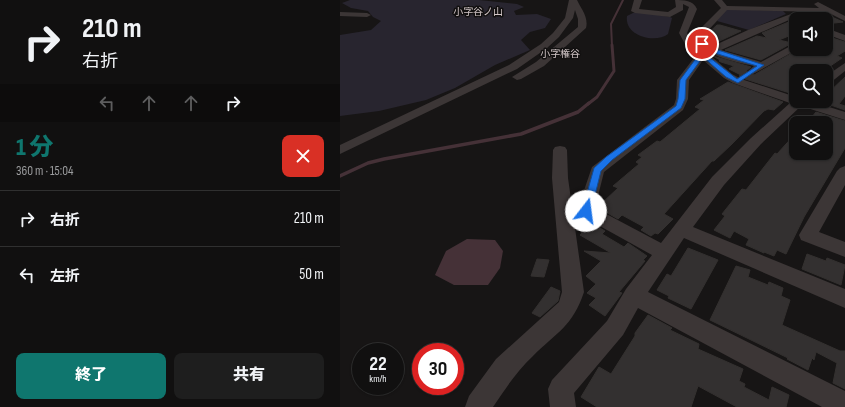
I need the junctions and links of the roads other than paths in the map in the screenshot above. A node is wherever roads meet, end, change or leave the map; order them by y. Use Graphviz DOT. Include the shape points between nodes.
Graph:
graph roads {
  1 [pos="638,0"];
  2 [pos="680,0"];
  3 [pos="718,0"];
  4 [pos="814,0"];
  5 [pos="576,1"];
  6 [pos="725,8"];
  7 [pos="785,9"];
  8 [pos="827,10"];
  9 [pos="789,12"];
  10 [pos="340,14"];
  11 [pos="367,15"];
  12 [pos="845,19"];
  13 [pos="789,20"];
  14 [pos="833,34"];
  15 [pos="845,38"];
  16 [pos="789,50"];
  17 [pos="707,52"];
  18 [pos="762,65"];
  19 [pos="845,66"];
  20 [pos="833,75"];
  21 [pos="484,81"];
  22 [pos="738,81"];
  23 [pos="510,82"];
  24 [pos="789,98"];
  25 [pos="469,101"];
  26 [pos="791,108"];
  27 [pos="820,108"];
  28 [pos="845,116"];
  29 [pos="392,131"];
  30 [pos="340,150"];
  31 [pos="560,150"];
  32 [pos="340,159"];
  33 [pos="845,171"];
  34 [pos="681,229"];
  35 [pos="845,250"];
  36 [pos="664,253"];
  37 [pos="634,295"];
  38 [pos="845,299"];
  39 [pos="845,405"];
  40 [pos="478,407"];
  41 [pos="563,407"];
  1 -- 2 [label="street" via="635,11 670,15 680,8"];
  2 -- 17 [label="street" via="693,9 683,33 688,42"];
  3 -- 6 [label="street"];
  4 -- 8 [label="street"];
  5 -- 21 [label="street" via="566,23 548,42 513,67"];
  5 -- 23 [label="street" via="578,12 584,22 582,28 540,64"];
  6 -- 7 [label="street"];
  6 -- 17 [label="street" via="698,36"];
  7 -- 8 [label="street"];
  7 -- 9 [label="street"];
  8 -- 12 [label="street"];
  10 -- 11 [label="street"];
  13 -- 17 [label="street" via="751,32"];
  14 -- 15 [label="street"];
  16 -- 18 [label="street"];
  17 -- 18 [label="street"];
  17 -- 22 [label="street" via="728,76"];
  17 -- 36 [label="street" via="683,80 679,107 597,170 586,211"];
  18 -- 22 [label="street"];
  19 -- 20 [label="street"];
  21 -- 29 [label="street"];
  21 -- 30 [label="street"];
  22 -- 24 [label="street"];
  25 -- 29 [label="street"];
  26 -- 34 [label="street" via="718,181"];
  27 -- 28 [label="street"];
  29 -- 32 [label="street"];
  31 -- 40 [label="street" via="560,176 573,292 568,307 505,368"];
  33 -- 35 [label="street" via="808,235"];
  34 -- 36 [label="street"];
  34 -- 38 [label="street"];
  36 -- 37 [label="street"];
  37 -- 39 [label="street"];
  37 -- 41 [label="street" via="615,328 561,389"];
}
